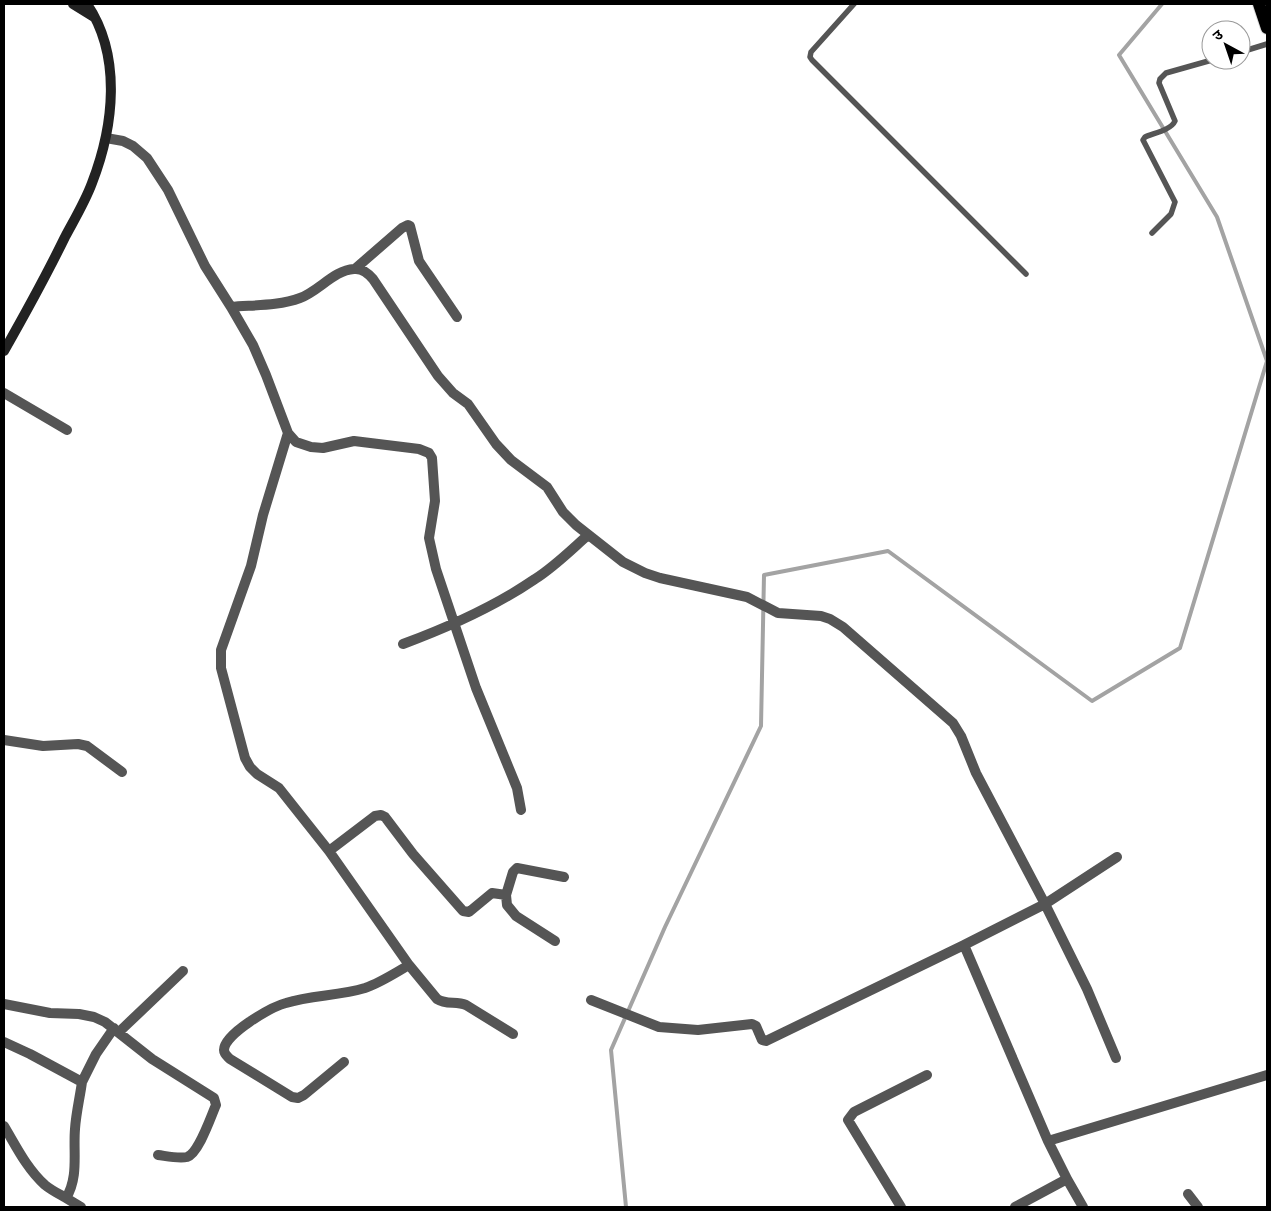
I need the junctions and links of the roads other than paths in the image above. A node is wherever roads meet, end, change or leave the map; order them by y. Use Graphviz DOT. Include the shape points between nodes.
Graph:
graph roads {
  1 [pos="73,4"];
  2 [pos="87,4"];
  3 [pos="854,4"];
  4 [pos="1259,4"];
  5 [pos="97,18"];
  6 [pos="1267,28"];
  7 [pos="1267,44"];
  8 [pos="1251,49"];
  9 [pos="1201,63"];
  10 [pos="106,138"];
  11 [pos="1152,233"];
  12 [pos="356,268"];
  13 [pos="1026,274"];
  14 [pos="231,307"];
  15 [pos="457,317"];
  16 [pos="4,351"];
  17 [pos="4,393"];
  18 [pos="67,430"];
  19 [pos="288,433"];
  20 [pos="588,535"];
  21 [pos="454,624"];
  22 [pos="404,644"];
  23 [pos="4,740"];
  24 [pos="122,772"];
  25 [pos="521,810"];
  26 [pos="329,850"];
  27 [pos="1117,857"];
  28 [pos="564,877"];
  29 [pos="506,895"];
  30 [pos="1045,904"];
  31 [pos="555,941"];
  32 [pos="964,945"];
  33 [pos="409,965"];
  34 [pos="183,971"];
  35 [pos="591,1000"];
  36 [pos="4,1004"];
  37 [pos="117,1030"];
  38 [pos="513,1034"];
  39 [pos="4,1042"];
  40 [pos="1116,1058"];
  41 [pos="344,1062"];
  42 [pos="927,1075"];
  43 [pos="1267,1075"];
  44 [pos="82,1082"];
  45 [pos="4,1126"];
  46 [pos="1048,1140"];
  47 [pos="158,1155"];
  48 [pos="1066,1179"];
  49 [pos="1188,1194"];
  50 [pos="66,1198"];
  51 [pos="81,1207"];
  52 [pos="901,1207"];
  53 [pos="1015,1207"];
  54 [pos="1083,1207"];
  55 [pos="1198,1207"];
  1 -- 5 [label="street"];
  2 -- 5 [label="street"];
  3 -- 13 [label="lane" via="810,57"];
  4 -- 6 [label="main road"];
  5 -- 10 [label="street" via="110,66"];
  7 -- 8 [label="lane"];
  9 -- 11 [label="lane" via="1161,77 1160,83 1175,121 1173,126 1144,138 1144,143 1175,202 1171,214"];
  10 -- 14 [label="street" via="123,141 147,158 168,190 205,266"];
  10 -- 16 [label="street" via="92,183 49,271"];
  12 -- 14 [label="street" via="337,275 300,298"];
  12 -- 15 [label="street" via="408,225 419,261"];
  12 -- 20 [label="street" via="369,274 438,376 468,404 496,444 510,460 548,487 566,516"];
  14 -- 19 [label="street" via="253,345"];
  17 -- 18 [label="street"];
  19 -- 21 [label="street" via="296,442 310,447 354,442 419,449 429,453 435,501 429,538"];
  19 -- 26 [label="street" via="251,566 225,635 220,660 250,767 279,788"];
  20 -- 21 [label="street" via="536,578"];
  20 -- 30 [label="street" via="623,562 645,573 747,598 778,613 830,618 843,627 958,729 976,773"];
  21 -- 22 [label="street"];
  21 -- 25 [label="street" via="516,788"];
  23 -- 24 [label="street" via="43,746 87,746"];
  26 -- 29 [label="street" via="375,816 381,815 465,913 492,893"];
  26 -- 33 [label="street"];
  27 -- 30 [label="street"];
  28 -- 29 [label="street" via="516,868"];
  29 -- 31 [label="street" via="507,905 516,916"];
  30 -- 32 [label="street"];
  30 -- 40 [label="street" via="1087,989"];
  32 -- 35 [label="street" via="766,1041 752,1024 698,1030 659,1027"];
  32 -- 46 [label="street"];
  33 -- 38 [label="street" via="440,1001 466,1005"];
  33 -- 41 [label="street" via="365,988 276,1006 233,1034 224,1050 230,1059 292,1098 304,1095"];
  34 -- 37 [label="street"];
  36 -- 37 [label="street" via="94,1017"];
  37 -- 44 [label="street" via="96,1054"];
  37 -- 47 [label="street" via="152,1059 216,1102 199,1143 190,1155"];
  39 -- 44 [label="street"];
  42 -- 52 [label="street" via="854,1112 848,1120"];
  43 -- 46 [label="street"];
  44 -- 50 [label="street" via="75,1126 73,1182"];
  45 -- 50 [label="street" via="24,1160 45,1185"];
  46 -- 48 [label="street"];
  48 -- 53 [label="street"];
  48 -- 54 [label="street"];
  49 -- 55 [label="street"];
  50 -- 51 [label="street"];
}
